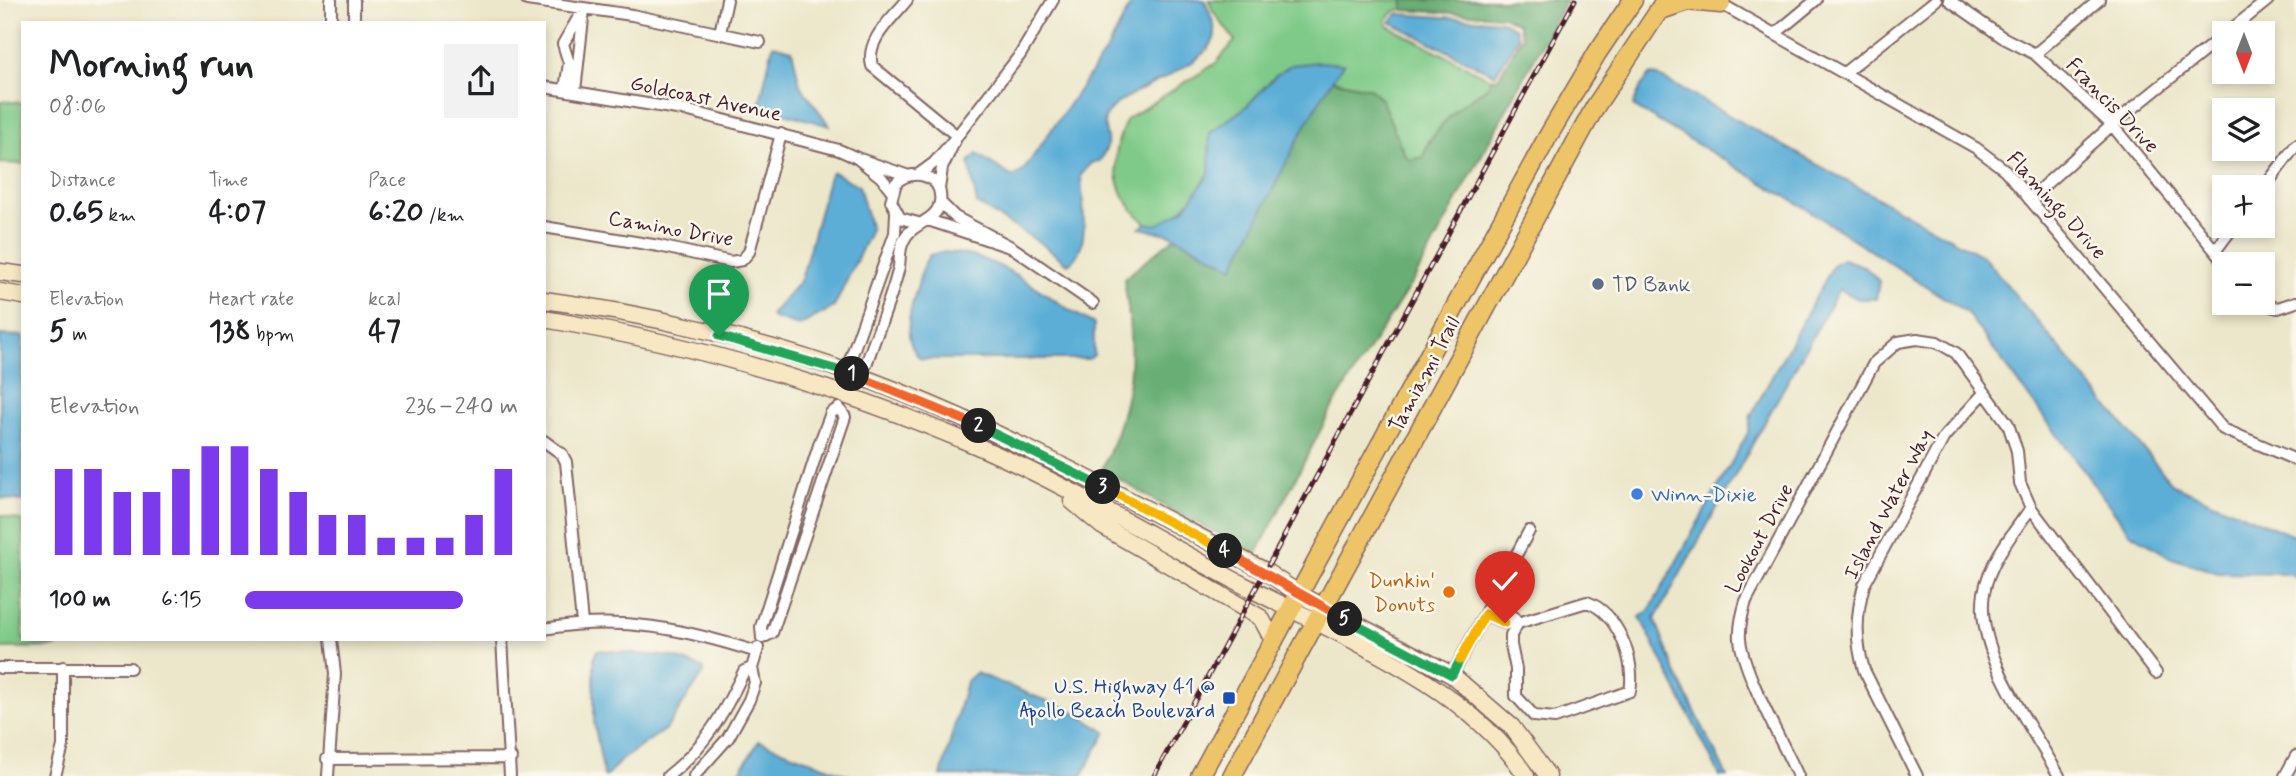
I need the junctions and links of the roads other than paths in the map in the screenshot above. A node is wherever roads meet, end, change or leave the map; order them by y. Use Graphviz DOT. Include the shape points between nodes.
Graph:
graph roads {
  1 [pos="331,0"];
  2 [pos="354,0"];
  3 [pos="527,0"];
  4 [pos="727,0"];
  5 [pos="907,0"];
  6 [pos="1053,0"];
  7 [pos="1633,0"];
  8 [pos="1816,0"];
  9 [pos="1936,0"];
  10 [pos="1949,0"];
  11 [pos="2099,0"];
  12 [pos="2268,0"];
  13 [pos="1722,3"];
  14 [pos="1662,6"];
  15 [pos="584,8"];
  16 [pos="331,21"];
  17 [pos="354,21"];
  18 [pos="2241,21"];
  19 [pos="720,33"];
  20 [pos="1775,34"];
  21 [pos="760,42"];
  22 [pos="2212,44"];
  23 [pos="2035,54"];
  24 [pos="1844,73"];
  25 [pos="546,87"];
  26 [pos="570,90"];
  27 [pos="2112,125"];
  28 [pos="781,134"];
  29 [pos="957,136"];
  30 [pos="2296,145"];
  31 [pos="857,158"];
  32 [pos="919,174"];
  33 [pos="906,175"];
  34 [pos="2274,175"];
  35 [pos="939,189"];
  36 [pos="892,191"];
  37 [pos="2029,199"];
  38 [pos="940,202"];
  39 [pos="896,213"];
  40 [pos="923,221"];
  41 [pos="546,227"];
  42 [pos="2225,238"];
  43 [pos="1013,248"];
  44 [pos="2216,250"];
  45 [pos="1476,270"];
  46 [pos="0,272"];
  47 [pos="21,275"];
  48 [pos="0,292"];
  49 [pos="21,296"];
  50 [pos="546,300"];
  51 [pos="2296,302"];
  52 [pos="1093,303"];
  53 [pos="2275,307"];
  54 [pos="546,319"];
  55 [pos="1478,321"];
  56 [pos="853,374"];
  57 [pos="1984,393"];
  58 [pos="546,442"];
  59 [pos="2296,460"];
  60 [pos="1046,480"];
  61 [pos="2031,508"];
  62 [pos="1529,531"];
  63 [pos="1296,601"];
  64 [pos="1491,603"];
  65 [pos="1320,614"];
  66 [pos="1485,614"];
  67 [pos="582,623"];
  68 [pos="1518,623"];
  69 [pos="546,629"];
  70 [pos="762,638"];
  71 [pos="331,641"];
  72 [pos="502,641"];
  73 [pos="1274,642"];
  74 [pos="757,652"];
  75 [pos="63,667"];
  76 [pos="0,668"];
  77 [pos="130,668"];
  78 [pos="752,668"];
  79 [pos="2156,673"];
  80 [pos="1452,675"];
  81 [pos="2296,755"];
  82 [pos="511,758"];
  83 [pos="327,759"];
  84 [pos="55,776"];
  85 [pos="328,776"];
  86 [pos="510,776"];
  87 [pos="668,776"];
  88 [pos="694,776"];
  89 [pos="1200,776"];
  90 [pos="1232,776"];
  91 [pos="1526,776"];
  92 [pos="1548,776"];
  93 [pos="1798,776"];
  94 [pos="1917,776"];
  95 [pos="2059,776"];
  96 [pos="2285,776"];
  1 -- 16 [label="street"];
  2 -- 17 [label="street"];
  3 -- 15 [label="street"];
  4 -- 19 [label="street"];
  5 -- 29 [label="street" via="872,44 872,66"];
  6 -- 29 [label="street" via="1020,55"];
  7 -- 45 [label="main road, Tamiami Trail" via="1572,94"];
  8 -- 20 [label="street"];
  9 -- 24 [label="street"];
  10 -- 23 [label="street, Francis Drive"];
  11 -- 23 [label="street"];
  12 -- 18 [label="street"];
  13 -- 14 [label="main road" via="1687,1"];
  13 -- 20 [label="street, Flamingo Drive"];
  14 -- 55 [label="main road, Tamiami Trail" via="1595,107"];
  15 -- 19 [label="street"];
  15 -- 26 [label="street"];
  15 -- 26 [label="street" via="563,44"];
  19 -- 21 [label="street"];
  20 -- 24 [label="street, Flamingo Drive"];
  22 -- 27 [label="street"];
  23 -- 27 [label="street, Francis Drive"];
  24 -- 37 [label="street, Flamingo Drive" via="1976,148 2005,170"];
  25 -- 26 [label="street, Goldcoast Avenue"];
  26 -- 28 [label="street, Goldcoast Avenue" via="689,111"];
  27 -- 37 [label="street"];
  27 -- 44 [label="street, Francis Drive"];
  28 -- 31 [label="street, Goldcoast Avenue"];
  28 -- 41 [label="street, Camino Drive" via="749,252 742,260 731,262"];
  29 -- 32 [label="street"];
  29 -- 35 [label="street" via="942,168"];
  30 -- 34 [label="street"];
  31 -- 33 [label="street, Goldcoast Avenue"];
  31 -- 36 [label="street, Goldcoast Avenue"];
  32 -- 33 [label="street"];
  32 -- 35 [label="street"];
  33 -- 36 [label="street"];
  35 -- 38 [label="street"];
  36 -- 39 [label="street"];
  37 -- 59 [label="street, Flamingo Drive" via="2223,429"];
  38 -- 40 [label="street" via="935,214"];
  38 -- 43 [label="street" via="955,217"];
  39 -- 40 [label="street" via="906,221"];
  39 -- 56 [label="street" via="894,233 849,360"];
  40 -- 43 [label="street"];
  40 -- 56 [label="street" via="905,237 899,269 866,365"];
  42 -- 44 [label="street"];
  43 -- 52 [label="street"];
  45 -- 55 [label="main road" via="1473,305"];
  45 -- 63 [label="main road, Tamiami Trail"];
  46 -- 47 [label="main road"];
  48 -- 49 [label="main road"];
  50 -- 56 [label="main road" via="665,322"];
  51 -- 53 [label="street"];
  54 -- 60 [label="main road" via="662,341 787,375 978,447"];
  55 -- 65 [label="main road, Tamiami Trail"];
  56 -- 63 [label="main road" via="1056,463 1265,571"];
  57 -- 61 [label="street" via="2008,424 2020,483"];
  57 -- 93 [label="street, Lookout Drive" via="1955,353 1937,342 1898,342 1874,363 1746,601 1740,640 1746,663"];
  57 -- 94 [label="street, Island Water Way" via="1944,437 1864,585 1857,608 1864,670"];
  58 -- 67 [label="street" via="566,462"];
  60 -- 63 [label="main road" via="1254,591"];
  60 -- 73 [label="main road" via="1102,526 1261,618"];
  61 -- 79 [label="street"];
  61 -- 95 [label="street" via="1992,571 1984,592 1983,620 1998,666"];
  62 -- 64 [label="street"];
  63 -- 65 [label="main road"];
  63 -- 73 [label="main road, Tamiami Trail"];
  64 -- 66 [label="street"];
  64 -- 68 [label="street"];
  65 -- 80 [label="main road"];
  65 -- 90 [label="main road, Tamiami Trail"];
  65 -- 91 [label="main road" via="1478,719 1512,753"];
  66 -- 68 [label="street"];
  66 -- 80 [label="street"];
  67 -- 69 [label="street"];
  67 -- 74 [label="street" via="682,629"];
  68 -- 68 [label="street" via="1511,635 1516,696 1534,716 1559,717 1630,691 1632,671 1623,644 1596,605 1587,602"];
  70 -- 70 [label="street" via="772,633 803,545 845,417 839,408 831,413 820,442 761,627"];
  70 -- 74 [label="street"];
  71 -- 83 [label="street" via="335,674"];
  72 -- 82 [label="street"];
  73 -- 89 [label="main road, Tamiami Trail"];
  74 -- 78 [label="street"];
  75 -- 76 [label="street"];
  75 -- 77 [label="street"];
  75 -- 84 [label="street" via="63,746"];
  78 -- 87 [label="street" via="744,671 718,725 689,760"];
  78 -- 88 [label="street" via="755,683 749,700 728,738"];
  80 -- 92 [label="main road" via="1512,727"];
  81 -- 96 [label="street"];
  82 -- 83 [label="street"];
  82 -- 86 [label="street"];
  83 -- 85 [label="street"];
}
